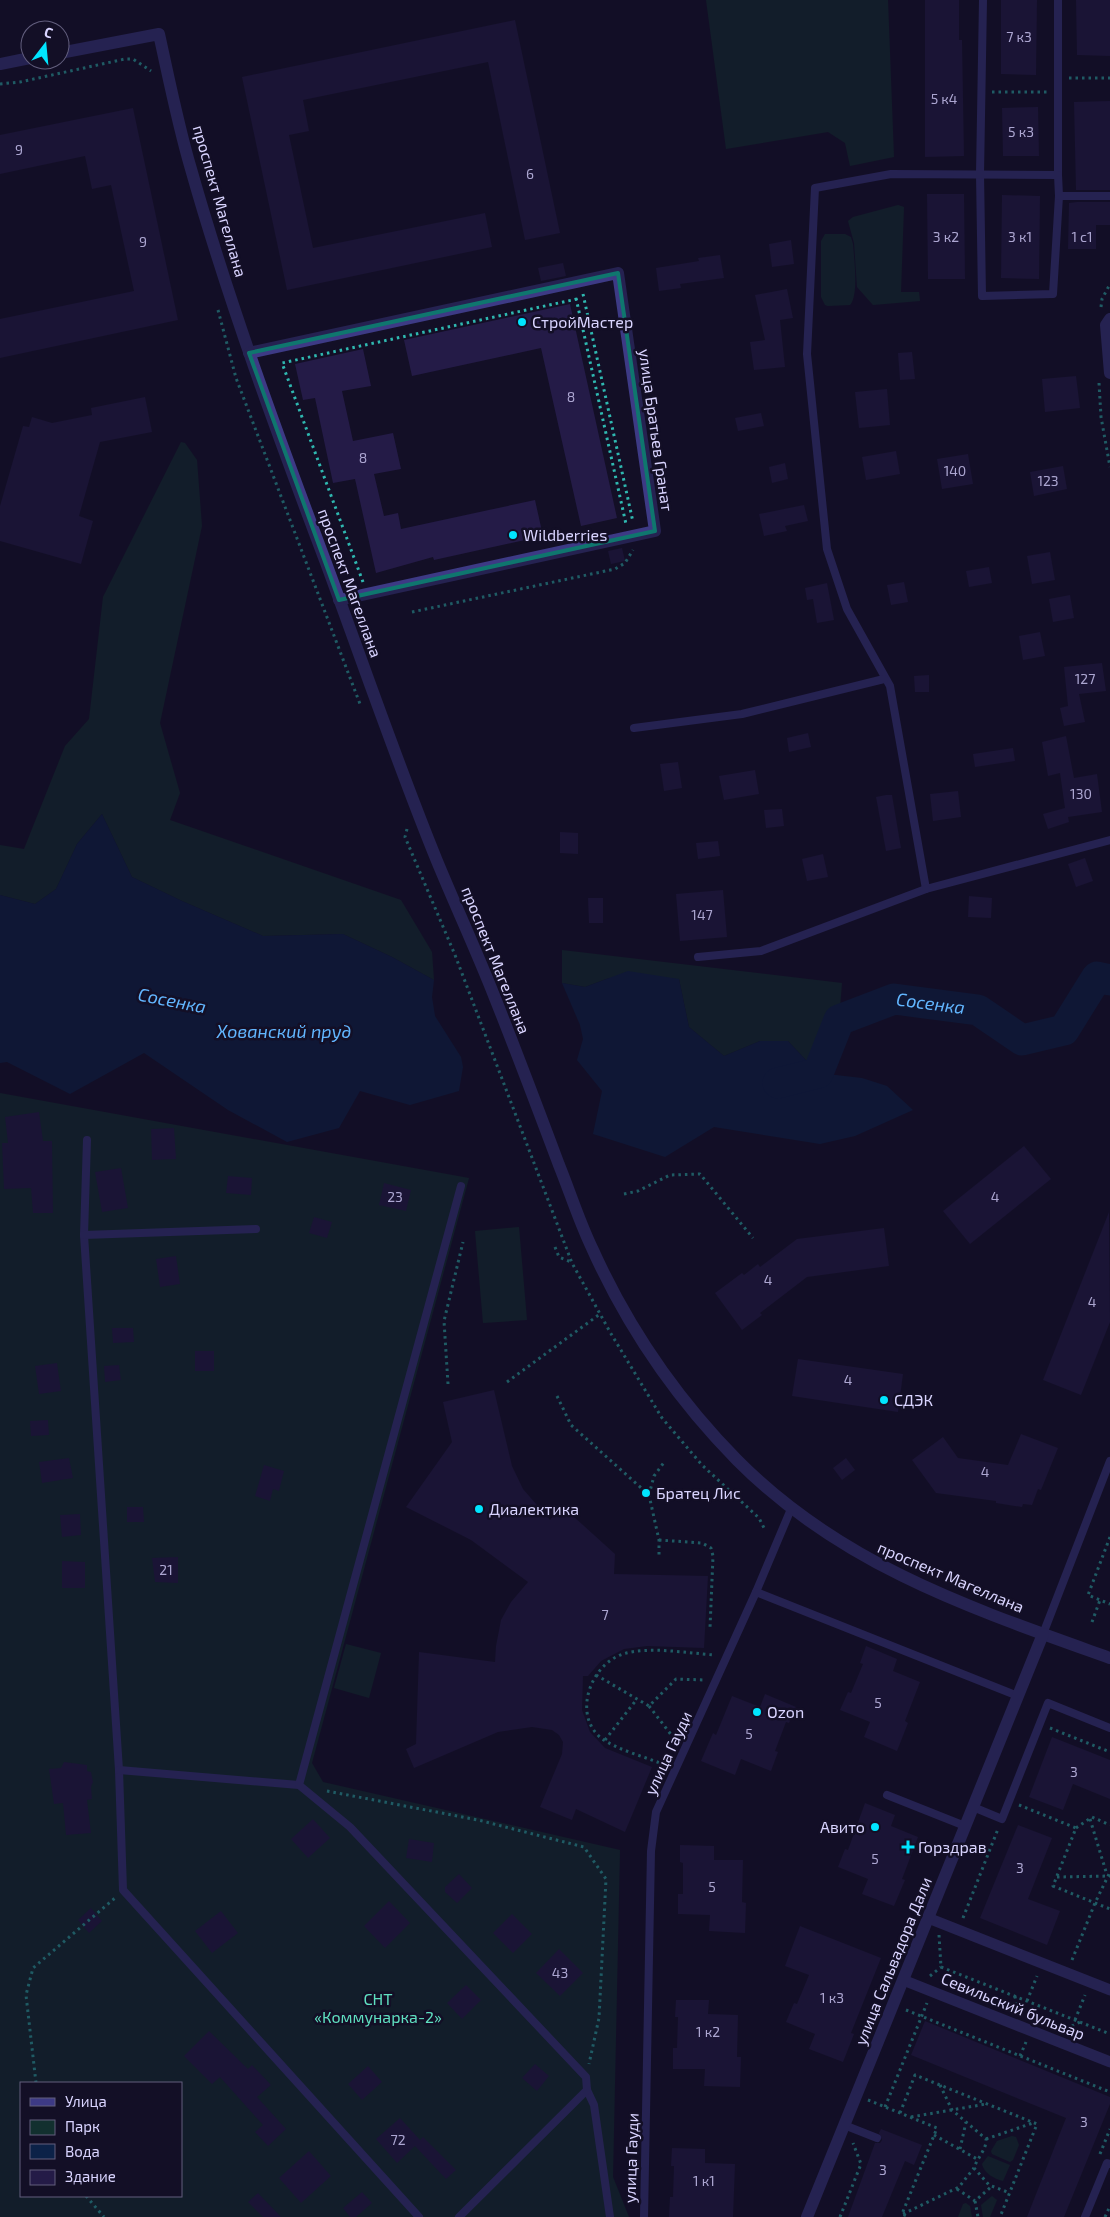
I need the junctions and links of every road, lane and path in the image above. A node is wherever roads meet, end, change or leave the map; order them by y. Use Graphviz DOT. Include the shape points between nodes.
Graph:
graph roads {
  1 [pos="983,0"];
  2 [pos="1058,0"];
  3 [pos="70,51"];
  4 [pos="20,60"];
  5 [pos="0,64"];
  6 [pos="154,75"];
  7 [pos="1058,78"];
  8 [pos="1110,78"];
  9 [pos="0,84"];
  10 [pos="982,92"];
  11 [pos="1058,92"];
  12 [pos="980,174"];
  13 [pos="1058,175"];
  14 [pos="1058,196"];
  15 [pos="1110,196"];
  16 [pos="577,282"];
  17 [pos="576,299"];
  18 [pos="217,307"];
  19 [pos="1110,319"];
  20 [pos="249,353"];
  21 [pos="1110,373"];
  22 [pos="632,536"];
  23 [pos="367,594"];
  24 [pos="339,600"];
  25 [pos="412,612"];
  26 [pos="884,679"];
  27 [pos="363,711"];
  28 [pos="634,728"];
  29 [pos="405,821"];
  30 [pos="1110,840"];
  31 [pos="926,889"];
  32 [pos="698,958"];
  33 [pos="87,1140"];
  34 [pos="461,1186"];
  35 [pos="624,1194"];
  36 [pos="256,1229"];
  37 [pos="84,1234"];
  38 [pos="753,1238"];
  39 [pos="463,1242"];
  40 [pos="554,1247"];
  41 [pos="572,1263"];
  42 [pos="600,1314"];
  43 [pos="507,1382"];
  44 [pos="448,1384"];
  45 [pos="557,1396"];
  46 [pos="666,1461"];
  47 [pos="1110,1461"];
  48 [pos="649,1495"];
  49 [pos="791,1509"];
  50 [pos="765,1530"];
  51 [pos="1110,1537"];
  52 [pos="659,1540"];
  53 [pos="659,1555"];
  54 [pos="756,1592"];
  55 [pos="1100,1600"];
  56 [pos="1110,1604"];
  57 [pos="1092,1622"];
  58 [pos="710,1628"];
  59 [pos="1044,1634"];
  60 [pos="727,1655"];
  61 [pos="1110,1658"];
  62 [pos="596,1675"];
  63 [pos="716,1681"];
  64 [pos="1018,1696"];
  65 [pos="637,1699"];
  66 [pos="648,1706"];
  67 [pos="1040,1724"];
  68 [pos="1110,1728"];
  69 [pos="671,1735"];
  70 [pos="605,1740"];
  71 [pos="1110,1752"];
  72 [pos="676,1769"];
  73 [pos="119,1770"];
  74 [pos="299,1785"];
  75 [pos="887,1795"];
  76 [pos="1010,1801"];
  77 [pos="973,1807"];
  78 [pos="1002,1819"];
  79 [pos="1090,1819"];
  80 [pos="1110,1824"];
  81 [pos="965,1826"];
  82 [pos="1076,1828"];
  83 [pos="1110,1872"];
  84 [pos="1108,1876"];
  85 [pos="1057,1877"];
  86 [pos="123,1890"];
  87 [pos="1095,1903"];
  88 [pos="1110,1909"];
  89 [pos="933,1920"];
  90 [pos="958,1930"];
  91 [pos="1042,1963"];
  92 [pos="1067,1973"];
  93 [pos="903,1980"];
  94 [pos="1090,1982"];
  95 [pos="1110,1990"];
  96 [pos="932,1991"];
  97 [pos="1027,2001"];
  98 [pos="903,2008"];
  99 [pos="922,2016"];
  100 [pos="1075,2020"];
  101 [pos="1110,2034"];
  102 [pos="1110,2062"];
  103 [pos="586,2077"];
  104 [pos="36,2082"];
  105 [pos="940,2085"];
  106 [pos="587,2090"];
  107 [pos="1110,2092"];
  108 [pos="866,2100"];
  109 [pos="988,2104"];
  110 [pos="885,2107"];
  111 [pos="952,2110"];
  112 [pos="900,2113"];
  113 [pos="910,2117"];
  114 [pos="966,2122"];
  115 [pos="1034,2123"];
  116 [pos="844,2125"];
  117 [pos="934,2135"];
  118 [pos="877,2138"];
  119 [pos="851,2139"];
  120 [pos="986,2139"];
  121 [pos="960,2148"];
  122 [pos="977,2159"];
  123 [pos="1110,2164"];
  124 [pos="974,2168"];
  125 [pos="992,2186"];
  126 [pos="956,2188"];
  127 [pos="1010,2193"];
  128 [pos="87,2197"];
  129 [pos="975,2201"];
  130 [pos="1110,2206"];
  131 [pos="902,2214"];
  132 [pos="104,2217"];
  133 [pos="419,2217"];
  134 [pos="459,2217"];
  135 [pos="610,2217"];
  136 [pos="644,2217"];
  137 [pos="807,2217"];
  138 [pos="840,2217"];
  139 [pos="909,2217"];
  140 [pos="978,2217"];
  141 [pos="1000,2217"];
  142 [pos="1085,2217"];
  143 [pos="1105,2217"];
  1 -- 10 [label="lane"];
  2 -- 7 [label="lane"];
  3 -- 20 [label="street, проспект Магеллана" via="159,34 190,166"];
  4 -- 5 [label="street"];
  6 -- 9 [label="path" via="133,59 125,59"];
  7 -- 8 [label="path"];
  7 -- 11 [label="lane"];
  10 -- 11 [label="path"];
  10 -- 12 [label="lane"];
  11 -- 13 [label="lane"];
  12 -- 13 [label="lane"];
  12 -- 14 [label="lane" via="982,296 1053,294"];
  12 -- 26 [label="lane" via="891,174 814,188 807,354 827,549 847,608"];
  13 -- 14 [label="lane"];
  14 -- 15 [label="lane"];
  16 -- 17 [label="path"];
  16 -- 20 [label="street"];
  16 -- 22 [label="path"];
  16 -- 22 [label="street, улица Братьев Гранат" via="618,273 654,532"];
  17 -- 22 [label="path"];
  17 -- 23 [label="path" via="282,364"];
  18 -- 27 [label="path" via="236,378"];
  19 -- 21 [label="street" via="1106,325"];
  20 -- 24 [label="street, проспект Магеллана"];
  22 -- 23 [label="street"];
  22 -- 25 [label="path" via="634,547 631,556 615,569"];
  23 -- 24 [label="street"];
  24 -- 49 [label="street, проспект Магеллана" via="418,813 495,997 590,1244 608,1281 651,1354 706,1428 759,1482"];
  26 -- 28 [label="lane" via="742,714"];
  26 -- 31 [label="lane" via="890,686"];
  29 -- 41 [label="path" via="408,830 405,837 455,955"];
  30 -- 31 [label="lane"];
  31 -- 32 [label="lane" via="761,951"];
  33 -- 37 [label="lane"];
  34 -- 74 [label="lane"];
  35 -- 38 [label="path" via="670,1176 700,1174"];
  36 -- 37 [label="lane"];
  37 -- 73 [label="lane"];
  39 -- 44 [label="path" via="444,1321"];
  40 -- 41 [label="path" via="559,1257"];
  41 -- 42 [label="path"];
  42 -- 43 [label="path"];
  42 -- 50 [label="path" via="674,1434 702,1466 759,1518"];
  45 -- 48 [label="path" via="571,1425"];
  46 -- 48 [label="path" via="654,1476"];
  47 -- 59 [label="lane"];
  48 -- 52 [label="path"];
  49 -- 54 [label="lane, улица Гауди"];
  49 -- 59 [label="street, проспект Магеллана" via="832,1538 901,1576"];
  51 -- 55 [label="path" via="1088,1595"];
  52 -- 53 [label="path"];
  52 -- 58 [label="path" via="702,1543 711,1548"];
  54 -- 60 [label="lane, улица Гауди"];
  54 -- 64 [label="lane"];
  55 -- 56 [label="path"];
  55 -- 57 [label="path"];
  59 -- 61 [label="street, проспект Магеллана"];
  59 -- 64 [label="street, улица Сальвадора Дали"];
  60 -- 62 [label="path" via="631,1652 614,1658"];
  60 -- 63 [label="lane, улица Гауди"];
  62 -- 65 [label="path"];
  62 -- 70 [label="path" via="589,1691 587,1708 595,1731"];
  63 -- 66 [label="path" via="676,1679"];
  63 -- 72 [label="lane, улица Гауди"];
  64 -- 77 [label="street, улица Сальвадора Дали"];
  65 -- 66 [label="path"];
  65 -- 70 [label="path"];
  66 -- 69 [label="path"];
  67 -- 68 [label="lane" via="1048,1703"];
  67 -- 71 [label="path"];
  67 -- 76 [label="lane"];
  70 -- 72 [label="path"];
  72 -- 136 [label="lane, улица Гауди" via="656,1812 652,1852"];
  73 -- 74 [label="lane"];
  73 -- 86 [label="lane"];
  74 -- 103 [label="lane" via="350,1827"];
  74 -- 103 [label="path" via="478,1820 584,1847 606,1878 599,2018"];
  75 -- 81 [label="lane"];
  76 -- 78 [label="lane"];
  76 -- 82 [label="path"];
  77 -- 78 [label="lane"];
  77 -- 81 [label="street, улица Сальвадора Дали"];
  78 -- 90 [label="path"];
  79 -- 80 [label="path"];
  79 -- 82 [label="path"];
  79 -- 84 [label="path"];
  81 -- 89 [label="street, улица Сальвадора Дали"];
  82 -- 85 [label="path"];
  83 -- 84 [label="path"];
  84 -- 85 [label="path"];
  84 -- 87 [label="path"];
  85 -- 87 [label="path" via="1053,1886"];
  86 -- 104 [label="path" via="33,1968 26,1996"];
  86 -- 133 [label="lane"];
  87 -- 88 [label="path"];
  87 -- 92 [label="path"];
  89 -- 90 [label="street"];
  89 -- 93 [label="street, улица Сальвадора Дали"];
  89 -- 97 [label="path" via="941,1967"];
  90 -- 91 [label="street"];
  91 -- 92 [label="street"];
  91 -- 97 [label="path"];
  92 -- 94 [label="street"];
  93 -- 96 [label="street, Севильский бульвар"];
  93 -- 116 [label="street, улица Сальвадора Дали"];
  94 -- 95 [label="street"];
  94 -- 100 [label="path"];
  96 -- 99 [label="path"];
  96 -- 102 [label="street, Севильский бульвар"];
  97 -- 100 [label="path"];
  98 -- 99 [label="path"];
  99 -- 107 [label="path"];
  99 -- 110 [label="path"];
  100 -- 101 [label="path"];
  103 -- 106 [label="lane"];
  105 -- 109 [label="path"];
  105 -- 111 [label="path"];
  105 -- 112 [label="path" via="915,2075"];
  106 -- 134 [label="lane"];
  106 -- 135 [label="lane" via="594,2105"];
  108 -- 110 [label="path"];
  109 -- 111 [label="path"];
  109 -- 115 [label="path"];
  110 -- 112 [label="path"];
  111 -- 113 [label="path"];
  111 -- 114 [label="path"];
  112 -- 113 [label="path"];
  113 -- 117 [label="path" via="937,2128"];
  114 -- 120 [label="path"];
  114 -- 121 [label="path"];
  115 -- 120 [label="path"];
  115 -- 127 [label="path" via="1037,2124"];
  116 -- 118 [label="lane"];
  116 -- 137 [label="street, улица Сальвадора Дали"];
  117 -- 121 [label="path"];
  117 -- 131 [label="path"];
  119 -- 138 [label="path" via="861,2164"];
  120 -- 122 [label="path"];
  121 -- 122 [label="path"];
  122 -- 124 [label="path"];
  123 -- 142 [label="lane" via="1107,2163"];
  124 -- 125 [label="path"];
  124 -- 126 [label="path"];
  125 -- 127 [label="path"];
  125 -- 129 [label="path"];
  126 -- 129 [label="path"];
  126 -- 131 [label="path"];
  127 -- 141 [label="path"];
  128 -- 132 [label="path"];
  129 -- 140 [label="path"];
  130 -- 143 [label="path"];
  131 -- 139 [label="path"];
}
